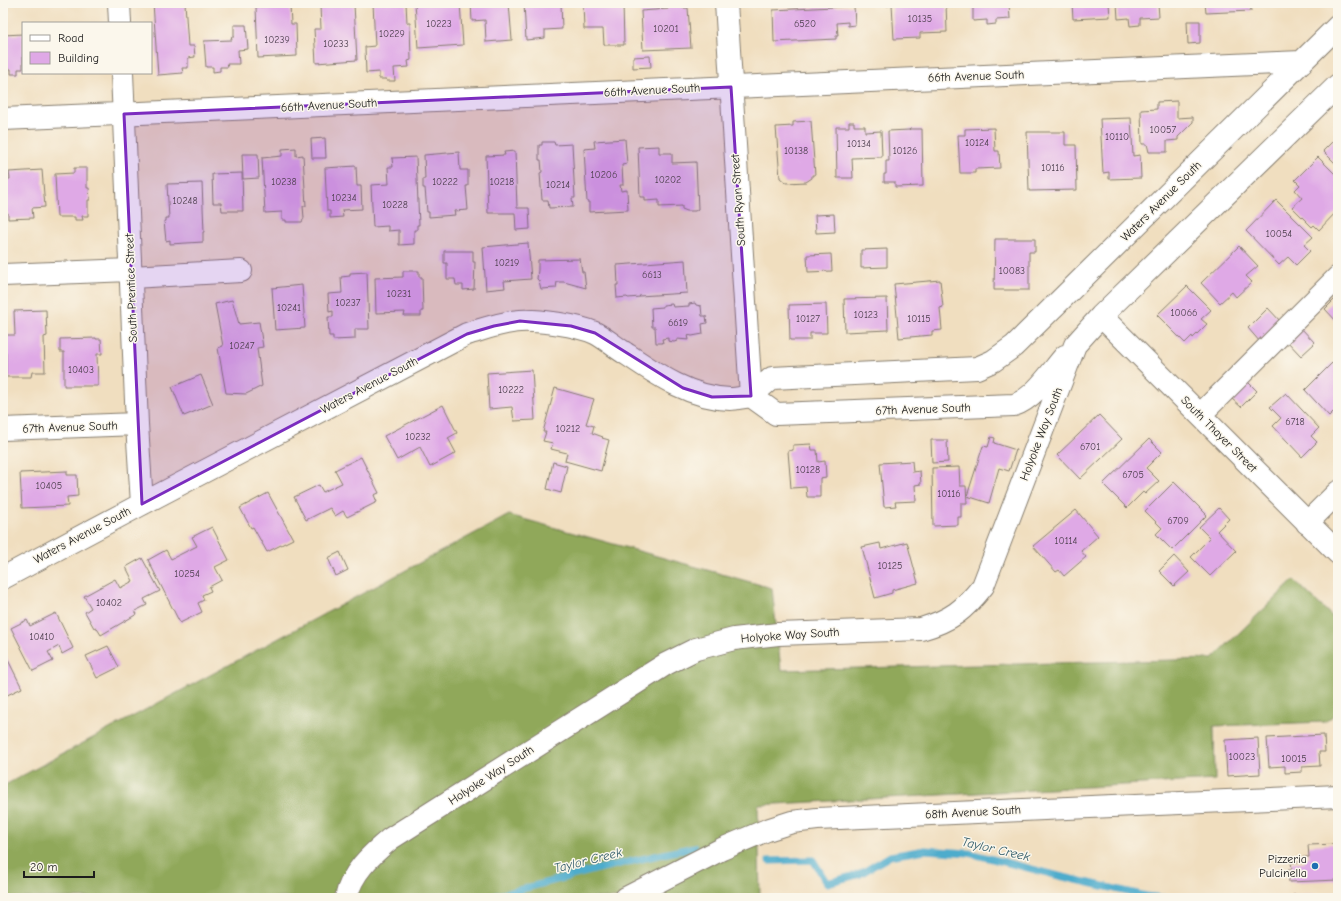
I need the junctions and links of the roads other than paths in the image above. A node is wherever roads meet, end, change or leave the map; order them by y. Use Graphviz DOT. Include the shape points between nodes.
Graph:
graph roads {
  1 [pos="119,3"];
  2 [pos="726,3"];
  3 [pos="120,22"];
  4 [pos="1338,26"];
  5 [pos="1302,62"];
  6 [pos="122,74"];
  7 [pos="1338,86"];
  8 [pos="731,87"];
  9 [pos="124,114"];
  10 [pos="3,119"];
  11 [pos="241,271"];
  12 [pos="130,273"];
  13 [pos="3,275"];
  14 [pos="1338,277"];
  15 [pos="1101,316"];
  16 [pos="1075,345"];
  17 [pos="751,396"];
  18 [pos="1200,415"];
  19 [pos="137,424"];
  20 [pos="3,430"];
  21 [pos="1338,492"];
  22 [pos="142,504"];
  23 [pos="1307,523"];
  24 [pos="1338,553"];
  25 [pos="3,578"];
  26 [pos="1338,796"];
  27 [pos="346,898"];
  28 [pos="626,898"];
  1 -- 3 [label="street"];
  2 -- 8 [label="street, South Ryan Street"];
  4 -- 5 [label="street, Waters Avenue South"];
  5 -- 8 [label="street, 66th Avenue South"];
  5 -- 17 [label="street, Waters Avenue South" via="1014,346 993,361 977,368 772,378"];
  6 -- 9 [label="street, South Prentice Street"];
  7 -- 15 [label="street"];
  8 -- 9 [label="street, 66th Avenue South"];
  8 -- 17 [label="street, South Ryan Street"];
  9 -- 10 [label="street, 66th Avenue South"];
  9 -- 12 [label="street, South Prentice Street"];
  11 -- 12 [label="street"];
  12 -- 13 [label="street"];
  12 -- 19 [label="street, South Prentice Street"];
  14 -- 18 [label="street"];
  15 -- 16 [label="street, Holyoke Way South"];
  15 -- 18 [label="street, South Thayer Street"];
  16 -- 17 [label="street, 67th Avenue South" via="1029,398 1014,405 776,414"];
  16 -- 27 [label="street, Holyoke Way South" via="984,586 957,614 921,629 778,634 734,640 696,649 666,664 390,840 358,871"];
  17 -- 22 [label="street, Waters Avenue South" via="730,399 712,397 683,388 654,373 589,331 546,322 507,323 467,334"];
  18 -- 23 [label="street, South Thayer Street"];
  19 -- 20 [label="street, 67th Avenue South"];
  19 -- 22 [label="street, South Prentice Street"];
  21 -- 23 [label="street"];
  22 -- 25 [label="street, Waters Avenue South"];
  23 -- 24 [label="street, South Thayer Street"];
  26 -- 28 [label="street, 68th Avenue South" via="792,822 722,849"];
}
